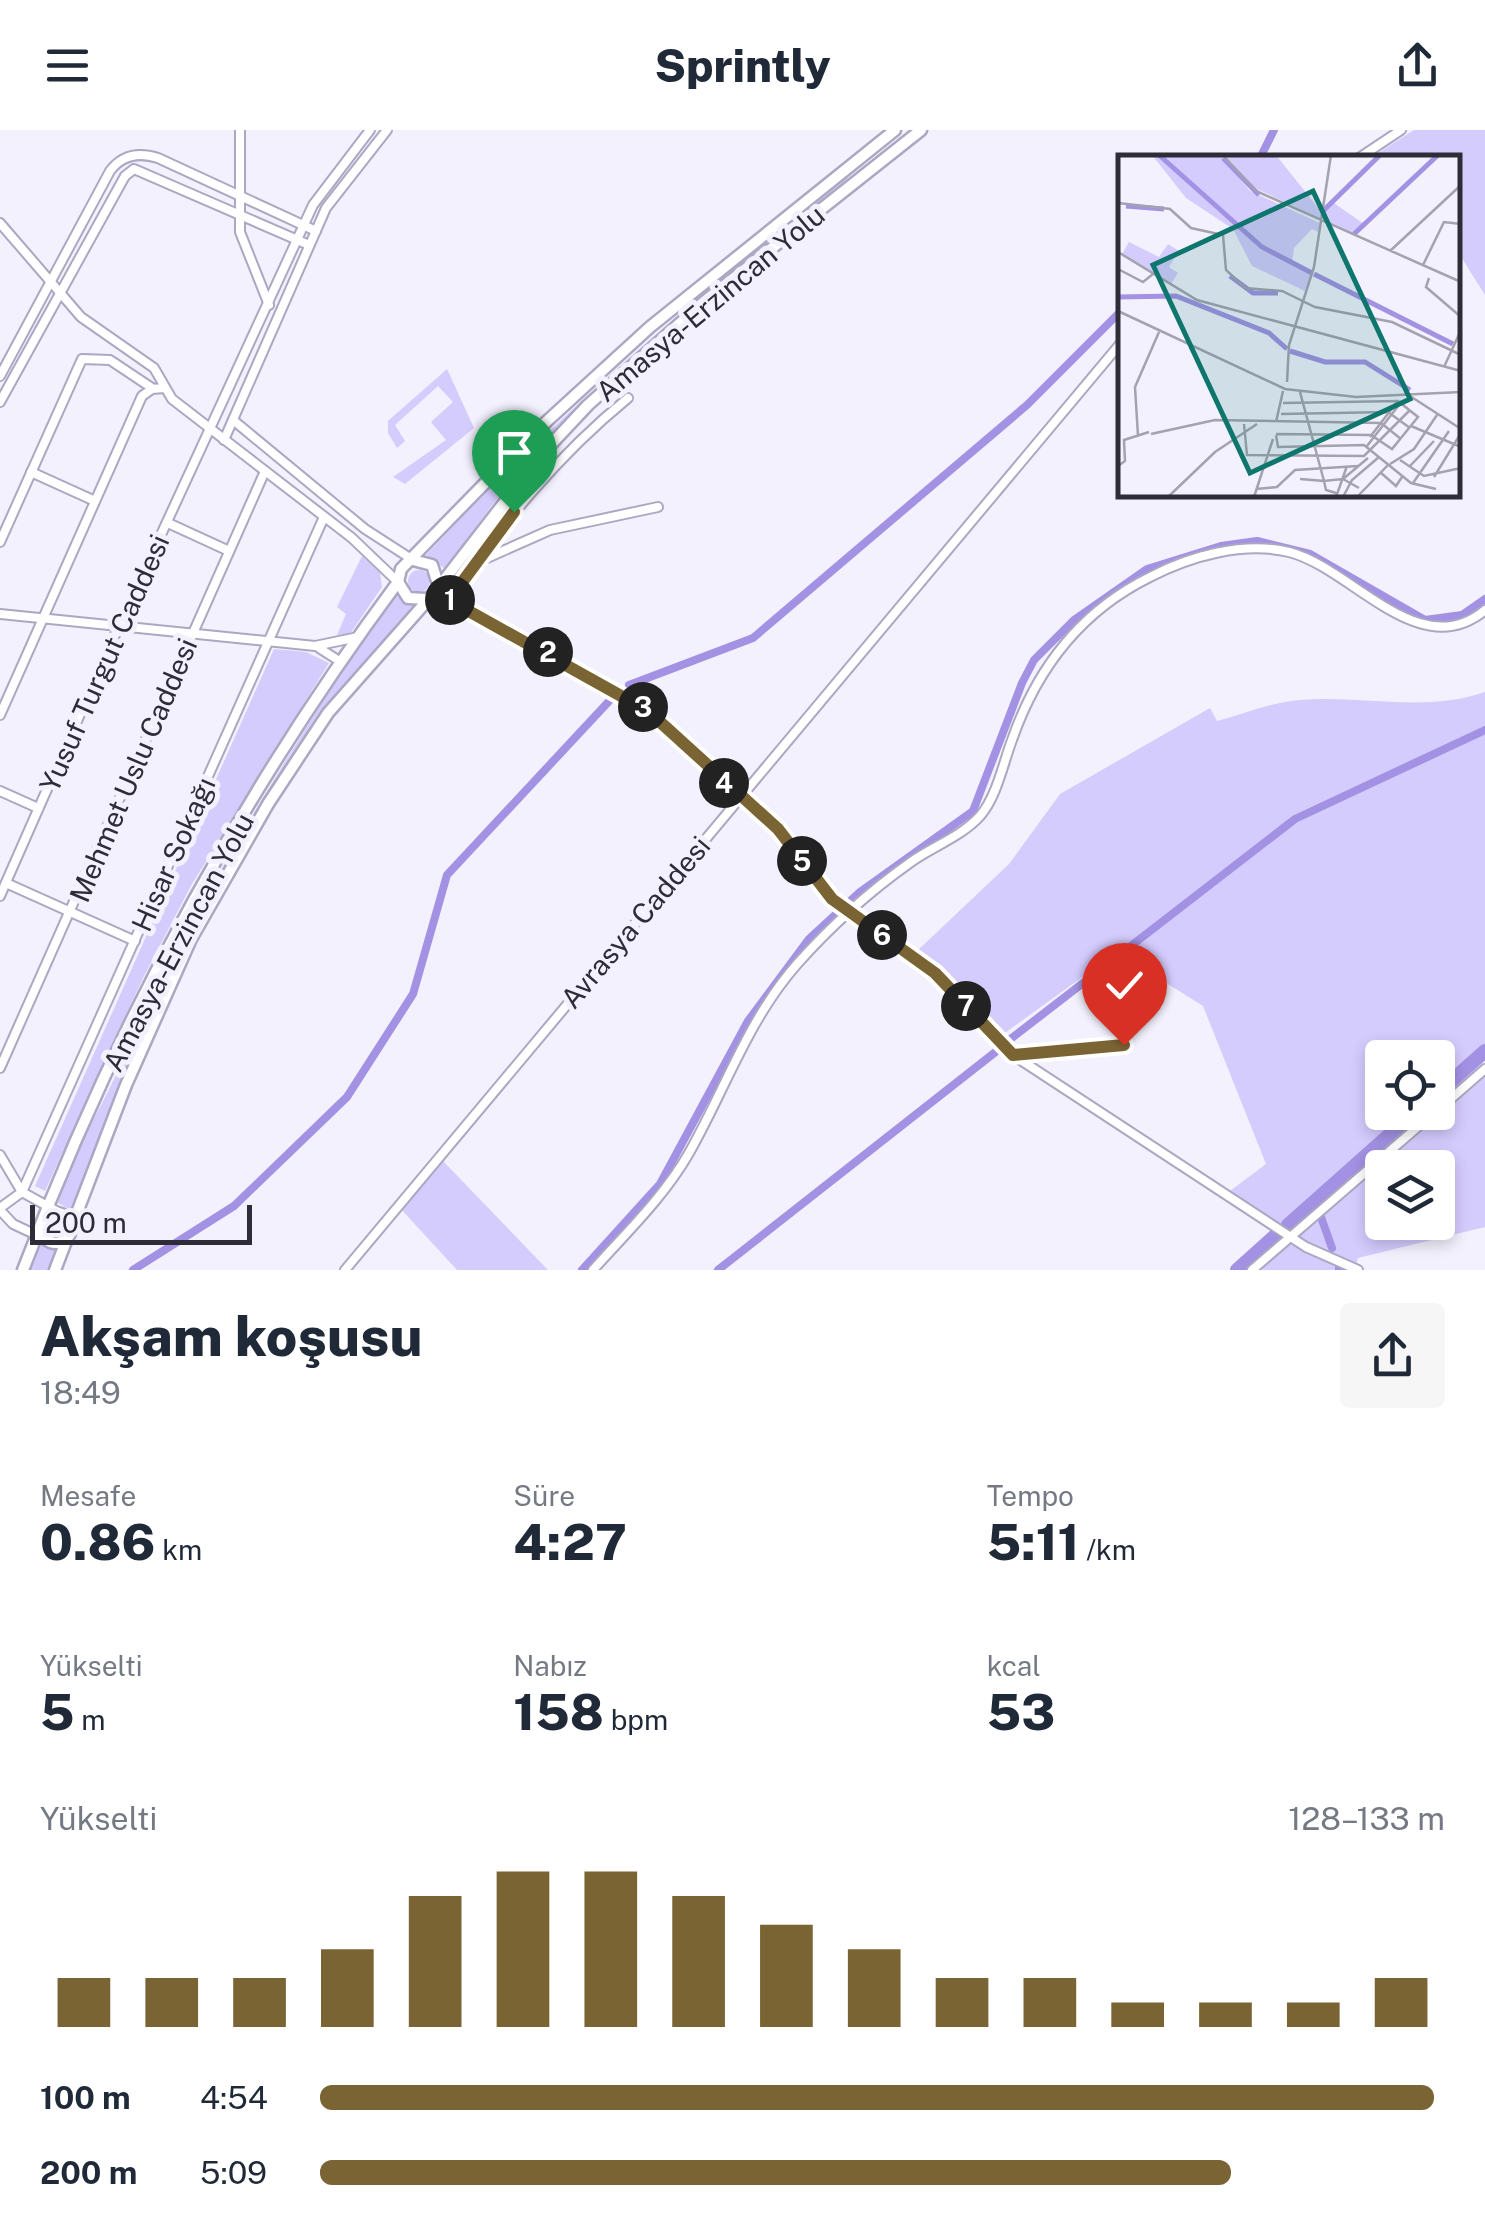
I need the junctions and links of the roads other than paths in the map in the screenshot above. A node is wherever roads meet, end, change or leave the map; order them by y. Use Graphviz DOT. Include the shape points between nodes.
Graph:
graph roads {
  1 [pos="240,130"];
  2 [pos="370,130"];
  3 [pos="387,130"];
  4 [pos="895,130"];
  5 [pos="920,130"];
  6 [pos="1401,130"];
  7 [pos="1364,155"];
  8 [pos="240,195"];
  9 [pos="239,213"];
  10 [pos="0,224"];
  11 [pos="304,226"];
  12 [pos="316,231"];
  13 [pos="297,240"];
  14 [pos="309,246"];
  15 [pos="51,280"];
  16 [pos="60,292"];
  17 [pos="269,305"];
  18 [pos="1118,346"];
  19 [pos="0,376"];
  20 [pos="152,388"];
  21 [pos="165,388"];
  22 [pos="628,398"];
  23 [pos="0,402"];
  24 [pos="233,420"];
  25 [pos="212,430"];
  26 [pos="224,440"];
  27 [pos="265,471"];
  28 [pos="31,472"];
  29 [pos="95,501"];
  30 [pos="658,507"];
  31 [pos="324,517"];
  32 [pos="168,523"];
  33 [pos="0,542"];
  34 [pos="229,551"];
  35 [pos="413,560"];
  36 [pos="474,566"];
  37 [pos="398,582"];
  38 [pos="433,592"];
  39 [pos="449,600"];
  40 [pos="1485,610"];
  41 [pos="0,614"];
  42 [pos="42,618"];
  43 [pos="118,628"];
  44 [pos="190,636"];
  45 [pos="358,637"];
  46 [pos="266,642"];
  47 [pos="315,646"];
  48 [pos="342,662"];
  49 [pos="0,715"];
  50 [pos="0,791"];
  51 [pos="739,798"];
  52 [pos="38,808"];
  53 [pos="6,884"];
  54 [pos="0,896"];
  55 [pos="72,913"];
  56 [pos="849,913"];
  57 [pos="135,941"];
  58 [pos="1124,1045"];
  59 [pos="1013,1055"];
  60 [pos="0,1068"];
  61 [pos="1485,1070"];
  62 [pos="1455,1096"];
  63 [pos="1415,1130"];
  64 [pos="0,1155"];
  65 [pos="22,1192"];
  66 [pos="0,1209"];
  67 [pos="54,1210"];
  68 [pos="71,1232"];
  69 [pos="1291,1237"];
  70 [pos="42,1238"];
  71 [pos="23,1270"];
  72 [pos="54,1270"];
  73 [pos="345,1270"];
  74 [pos="593,1270"];
  75 [pos="1252,1270"];
  76 [pos="1358,1270"];
  1 -- 8 [label="street"];
  2 -- 11 [label="street, Yusuf Turgut Caddesi" via="324,187"];
  3 -- 12 [label="street" via="332,196"];
  4 -- 35 [label="highway, Amasya-Erzincan Yolu" via="650,327 534,432"];
  5 -- 38 [label="highway, Amasya-Erzincan Yolu" via="620,375 542,454"];
  6 -- 7 [label="street"];
  8 -- 9 [label="street"];
  8 -- 11 [label="street"];
  8 -- 15 [label="street" via="147,154 124,158 110,171"];
  9 -- 13 [label="street"];
  9 -- 16 [label="street" via="134,169"];
  9 -- 17 [label="street" via="243,244"];
  10 -- 15 [label="street"];
  11 -- 12 [label="street"];
  11 -- 13 [label="street, Yusuf Turgut Caddesi"];
  12 -- 14 [label="street"];
  13 -- 14 [label="street"];
  13 -- 17 [label="street, Yusuf Turgut Caddesi"];
  14 -- 24 [label="street"];
  15 -- 16 [label="street"];
  15 -- 19 [label="street"];
  16 -- 21 [label="street" via="81,316 144,358"];
  16 -- 23 [label="street"];
  17 -- 25 [label="street, Yusuf Turgut Caddesi"];
  18 -- 51 [label="street, Avrasya Caddesi"];
  20 -- 21 [label="street"];
  20 -- 28 [label="street" via="110,360 82,359"];
  20 -- 29 [label="street" via="142,396"];
  21 -- 25 [label="street"];
  22 -- 36 [label="street" via="566,451"];
  24 -- 26 [label="street"];
  24 -- 35 [label="street"];
  25 -- 26 [label="street"];
  25 -- 32 [label="street, Yusuf Turgut Caddesi"];
  26 -- 27 [label="street"];
  27 -- 31 [label="street"];
  27 -- 34 [label="street, Mehmet Uslu Caddesi"];
  28 -- 29 [label="street"];
  28 -- 33 [label="street"];
  29 -- 42 [label="street"];
  30 -- 36 [label="street" via="550,530"];
  31 -- 37 [label="street"];
  31 -- 46 [label="street, Hisar Sokağı"];
  32 -- 34 [label="street"];
  32 -- 43 [label="street, Yusuf Turgut Caddesi"];
  34 -- 44 [label="street, Mehmet Uslu Caddesi"];
  35 -- 37 [label="highway"];
  35 -- 38 [label="highway" via="432,565"];
  36 -- 39 [label="street"];
  37 -- 38 [label="highway" via="408,598"];
  37 -- 45 [label="highway, Amasya-Erzincan Yolu"];
  38 -- 39 [label="street"];
  38 -- 68 [label="highway, Amasya-Erzincan Yolu" via="312,735 217,892 138,1056"];
  39 -- 51 [label="street" via="635,701"];
  40 -- 56 [label="street" via="1460,625 1422,625 1302,556 1271,550 1212,554 1152,576 1102,607 1044,669 979,817"];
  41 -- 42 [label="street"];
  42 -- 43 [label="street"];
  42 -- 49 [label="street"];
  43 -- 44 [label="street"];
  43 -- 52 [label="street, Yusuf Turgut Caddesi"];
  44 -- 46 [label="street"];
  44 -- 55 [label="street, Mehmet Uslu Caddesi"];
  45 -- 47 [label="street"];
  45 -- 48 [label="highway, Amasya-Erzincan Yolu"];
  46 -- 47 [label="street"];
  46 -- 57 [label="street, Hisar Sokağı"];
  47 -- 48 [label="street"];
  48 -- 67 [label="highway, Amasya-Erzincan Yolu" via="182,922"];
  50 -- 52 [label="street"];
  51 -- 56 [label="street" via="778,829"];
  51 -- 73 [label="street, Avrasya Caddesi"];
  52 -- 53 [label="street, Yusuf Turgut Caddesi"];
  53 -- 54 [label="street, Yusuf Turgut Caddesi"];
  53 -- 55 [label="street"];
  55 -- 57 [label="street"];
  55 -- 60 [label="street, Mehmet Uslu Caddesi"];
  56 -- 59 [label="street" via="935,973"];
  56 -- 74 [label="street" via="783,982 677,1172"];
  57 -- 65 [label="street, Hisar Sokağı"];
  58 -- 59 [label="street"];
  59 -- 69 [label="street"];
  61 -- 62 [label="street"];
  63 -- 69 [label="street"];
  64 -- 65 [label="street"];
  65 -- 66 [label="street"];
  65 -- 67 [label="street"];
  66 -- 70 [label="street"];
  67 -- 68 [label="highway" via="68,1218"];
  67 -- 70 [label="highway" via="42,1221"];
  68 -- 70 [label="highway" via="61,1243"];
  68 -- 72 [label="highway, Amasya-Erzincan Yolu"];
  69 -- 75 [label="street"];
  69 -- 76 [label="street"];
  70 -- 71 [label="highway"];
}
